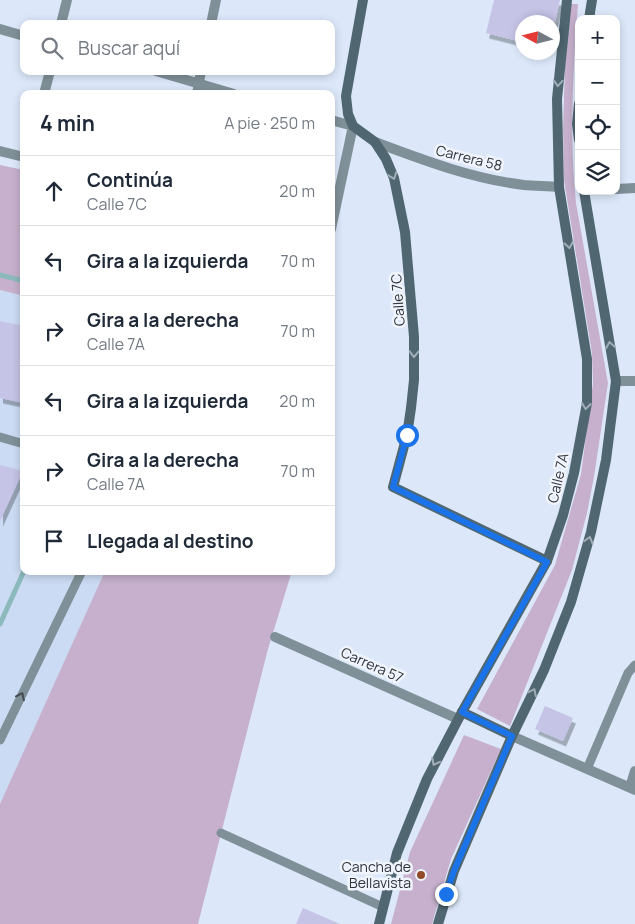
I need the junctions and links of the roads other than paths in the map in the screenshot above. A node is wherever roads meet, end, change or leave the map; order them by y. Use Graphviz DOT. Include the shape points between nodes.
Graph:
graph roads {
  1 [pos="67,0"];
  2 [pos="216,0"];
  3 [pos="363,0"];
  4 [pos="567,0"];
  5 [pos="592,0"];
  6 [pos="590,15"];
  7 [pos="62,20"];
  8 [pos="212,20"];
  9 [pos="0,29"];
  10 [pos="20,35"];
  11 [pos="49,75"];
  12 [pos="166,75"];
  13 [pos="201,75"];
  14 [pos="198,88"];
  15 [pos="45,90"];
  16 [pos="335,121"];
  17 [pos="353,126"];
  18 [pos="375,142"];
  19 [pos="0,151"];
  20 [pos="20,156"];
  21 [pos="559,187"];
  22 [pos="635,188"];
  23 [pos="620,189"];
  24 [pos="585,195"];
  25 [pos="335,213"];
  26 [pos="616,381"];
  27 [pos="635,381"];
  28 [pos="0,437"];
  29 [pos="20,443"];
  30 [pos="547,562"];
  31 [pos="80,575"];
  32 [pos="275,637"];
  33 [pos="635,665"];
  34 [pos="460,716"];
  35 [pos="512,736"];
  36 [pos="0,740"];
  37 [pos="587,769"];
  38 [pos="635,771"];
  39 [pos="632,789"];
  40 [pos="222,832"];
  41 [pos="383,907"];
  42 [pos="379,924"];
  43 [pos="438,924"];
  1 -- 7 [label="street"];
  2 -- 8 [label="street"];
  3 -- 17 [label="street" via="346,96"];
  4 -- 21 [label="street, Calle 7A, one-way" via="557,99"];
  5 -- 6 [label="street"];
  9 -- 10 [label="street"];
  11 -- 15 [label="street"];
  12 -- 14 [label="street"];
  13 -- 14 [label="street"];
  16 -- 17 [label="street"];
  17 -- 18 [label="street, Calle 7C"];
  17 -- 25 [label="street"];
  18 -- 21 [label="street, Carrera 58" via="479,176 524,185"];
  18 -- 30 [label="street, Calle 7C, one-way" via="386,159 398,193 409,267 414,336 411,408 393,487"];
  19 -- 20 [label="street"];
  21 -- 30 [label="street, Calle 7A, one-way" via="587,359 587,402 564,515"];
  22 -- 23 [label="street"];
  26 -- 24 [label="street, one-way"];
  26 -- 27 [label="street"];
  35 -- 26 [label="street, one-way" via="544,670 571,602 591,532 606,460"];
  28 -- 29 [label="lane"];
  30 -- 34 [label="street, Calle 7A"];
  36 -- 31 [label="lane, one-way"];
  32 -- 34 [label="street, Carrera 57"];
  33 -- 37 [label="lane" via="628,673"];
  34 -- 35 [label="street"];
  34 -- 41 [label="street, Calle 7A, one-way" via="427,779 397,852"];
  35 -- 37 [label="street"];
  35 -- 43 [label="street" via="454,871"];
  37 -- 39 [label="street"];
  38 -- 39 [label="street"];
  40 -- 41 [label="lane"];
  41 -- 42 [label="street, Calle 7A"];
}
